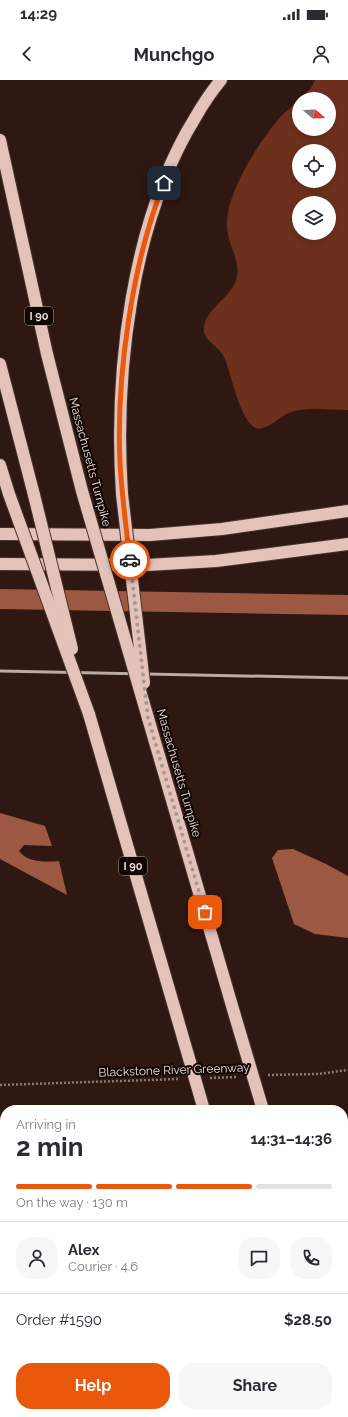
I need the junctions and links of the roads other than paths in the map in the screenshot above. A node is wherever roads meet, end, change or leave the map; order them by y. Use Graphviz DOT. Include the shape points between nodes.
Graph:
graph roads {
  1 [pos="221,80"];
  2 [pos="0,140"];
  3 [pos="0,364"];
  4 [pos="0,465"];
  5 [pos="348,511"];
  6 [pos="0,534"];
  7 [pos="348,544"];
  8 [pos="0,564"];
  9 [pos="89,714"];
  10 [pos="148,718"];
  11 [pos="203,1105"];
  12 [pos="262,1105"];
  1 -- 10 [label="highway, bridge" via="200,109 172,160 159,194 141,261 126,343 120,462"];
  2 -- 10 [label="highway, Massachusetts Turnpike / I 90, bridge" via="47,354 82,491"];
  3 -- 9 [label="highway, I 90, bridge"];
  4 -- 9 [label="highway, bridge"];
  5 -- 6 [label="highway" via="222,529 150,535"];
  7 -- 8 [label="highway" via="201,562 147,565"];
  9 -- 11 [label="highway, I 90, bridge"];
  10 -- 12 [label="highway, Massachusetts Turnpike / I 90, bridge"];
}
